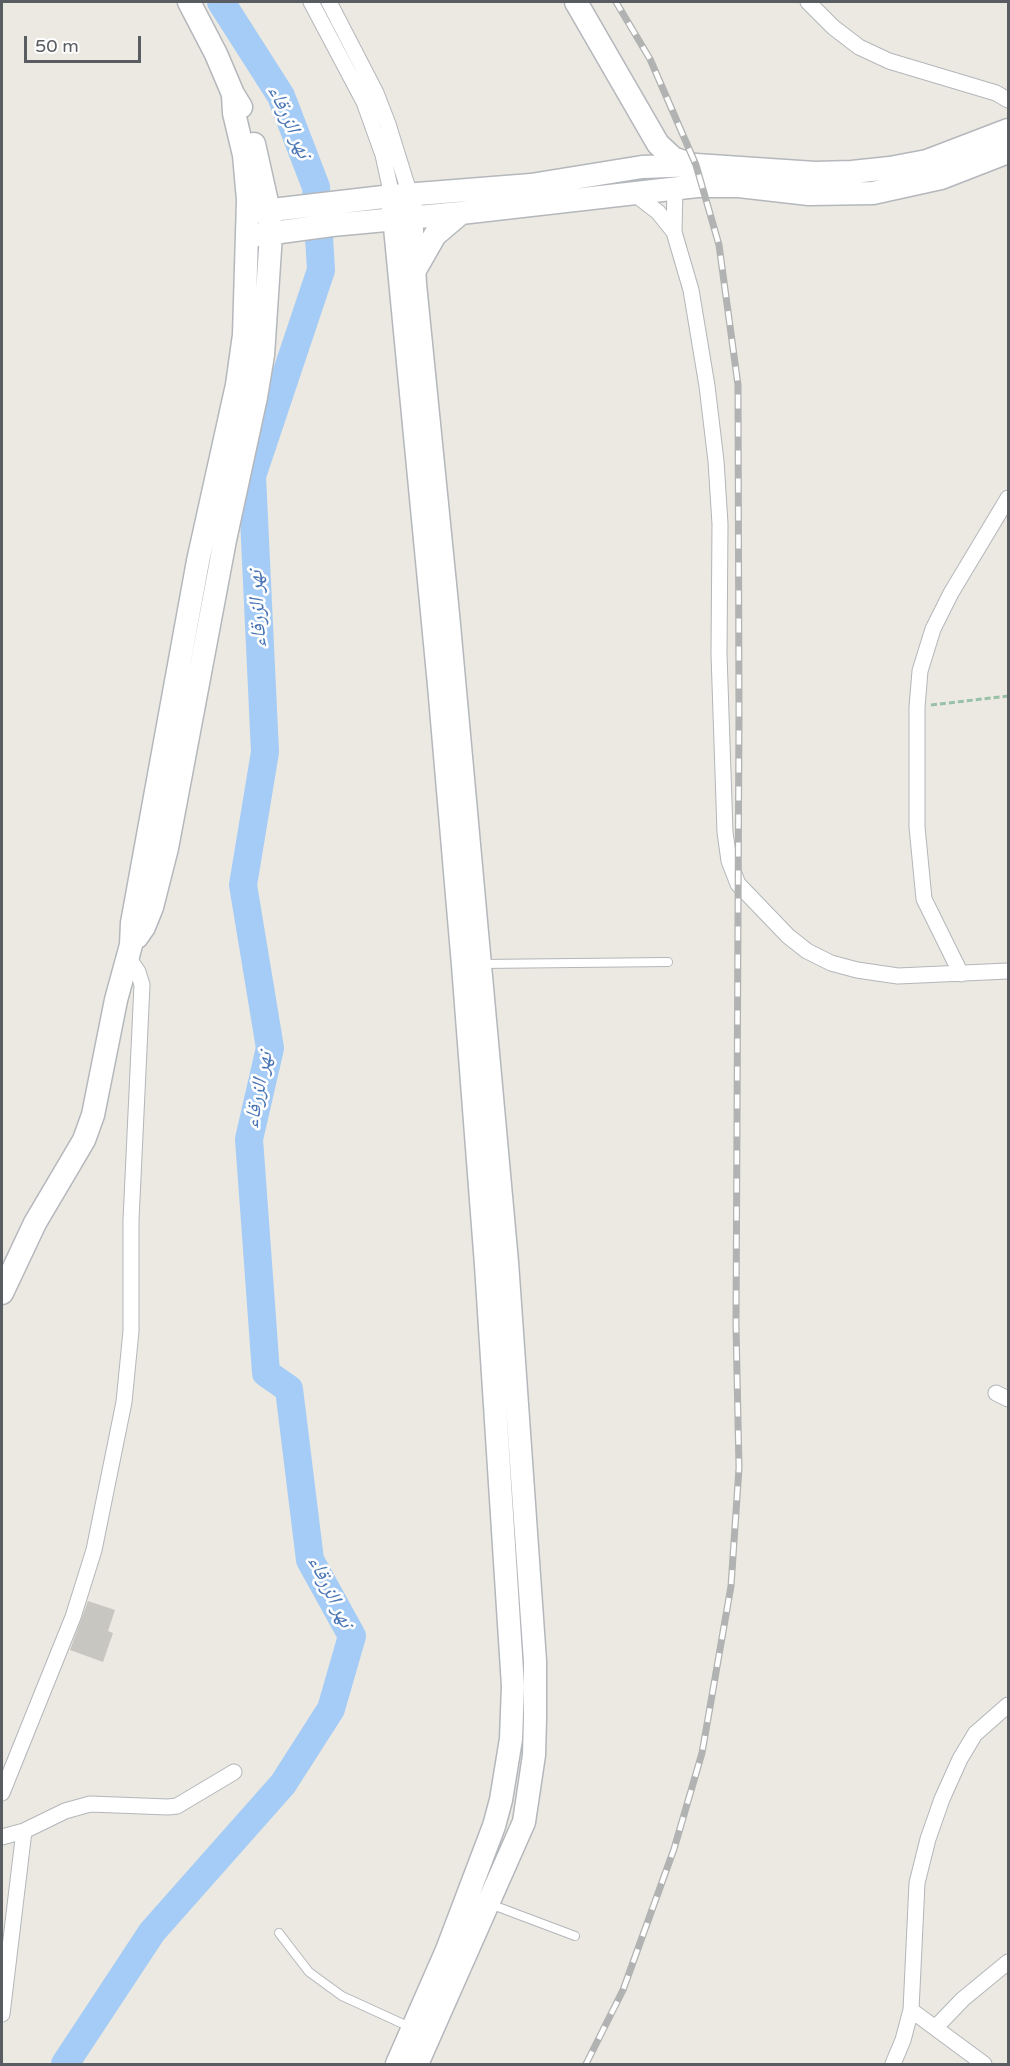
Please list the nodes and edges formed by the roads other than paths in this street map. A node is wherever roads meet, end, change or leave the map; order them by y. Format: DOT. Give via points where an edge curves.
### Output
graph roads {
  1 [pos="189,2"];
  2 [pos="312,2"];
  3 [pos="329,2"];
  4 [pos="576,2"];
  5 [pos="808,2"];
  6 [pos="1008,100"];
  7 [pos="1008,130"];
  8 [pos="653,136"];
  9 [pos="1008,152"];
  10 [pos="642,167"];
  11 [pos="688,179"];
  12 [pos="632,192"];
  13 [pos="401,196"];
  14 [pos="259,212"];
  15 [pos="461,213"];
  16 [pos="361,215"];
  17 [pos="404,219"];
  18 [pos="674,232"];
  19 [pos="271,234"];
  20 [pos="248,237"];
  21 [pos="406,269"];
  22 [pos="1008,498"];
  23 [pos="129,951"];
  24 [pos="668,963"];
  25 [pos="471,965"];
  26 [pos="1008,971"];
  27 [pos="961,974"];
  28 [pos="2,1293"];
  29 [pos="1008,1705"];
  30 [pos="234,1772"];
  31 [pos="2,1792"];
  32 [pos="24,1832"];
  33 [pos="2,1837"];
  34 [pos="478,1900"];
  35 [pos="279,1933"];
  36 [pos="575,1936"];
  37 [pos="1008,1962"];
  38 [pos="911,2010"];
  39 [pos="2,2014"];
  40 [pos="936,2027"];
  41 [pos="421,2033"];
  42 [pos="397,2064"];
  43 [pos="417,2064"];
  44 [pos="892,2064"];
  45 [pos="984,2064"];
  1 -- 14 [label="street" via="233,94 234,113"];
  2 -- 13 [label="street" via="364,102"];
  3 -- 13 [label="street" via="388,124"];
  4 -- 8 [label="street"];
  5 -- 6 [label="street" via="859,47 889,61"];
  7 -- 11 [label="street" via="927,161 880,169"];
  8 -- 10 [label="street" via="652,149"];
  8 -- 11 [label="street"];
  9 -- 11 [label="street" via="941,178 873,193 818,194"];
  10 -- 11 [label="street"];
  10 -- 13 [label="street" via="531,185"];
  11 -- 12 [label="street"];
  11 -- 18 [label="street"];
  12 -- 15 [label="street"];
  12 -- 18 [label="street" via="658,212"];
  13 -- 16 [label="street"];
  13 -- 17 [label="street"];
  14 -- 16 [label="street" via="300,207"];
  14 -- 19 [label="street"];
  14 -- 20 [label="street"];
  15 -- 17 [label="street"];
  15 -- 21 [label="street"];
  16 -- 17 [label="street"];
  16 -- 19 [label="street"];
  16 -- 21 [label="street"];
  17 -- 21 [label="street"];
  18 -- 27 [label="street" via="691,290 716,461 720,524 719,654 729,861 738,884 788,936 831,963 898,976"];
  19 -- 20 [label="street"];
  19 -- 23 [label="street" via="264,345 256,397 164,859 152,907"];
  20 -- 23 [label="street" via="244,335 237,385 198,561"];
  21 -- 25 [label="street" via="439,685"];
  22 -- 27 [label="street" via="951,593 933,629 920,671 917,827 924,899"];
  23 -- 28 [label="street" via="84,1140 35,1223"];
  23 -- 31 [label="street" via="142,985 131,1220 131,1331 124,1402 94,1550 76,1606"];
  24 -- 25 [label="lane"];
  25 -- 34 [label="street" via="497,1263 513,1686 511,1739"];
  26 -- 27 [label="street"];
  29 -- 38 [label="street" via="975,1734 960,1759 928,1839 917,1883"];
  30 -- 32 [label="street" via="177,1806 90,1804 65,1811"];
  32 -- 33 [label="street"];
  32 -- 39 [label="street"];
  34 -- 36 [label="lane"];
  34 -- 41 [label="street"];
  35 -- 41 [label="lane" via="309,1972 342,1996"];
  37 -- 40 [label="street"];
  38 -- 40 [label="street"];
  38 -- 44 [label="street"];
  40 -- 45 [label="street"];
  41 -- 42 [label="street"];
  41 -- 43 [label="street"];
}
